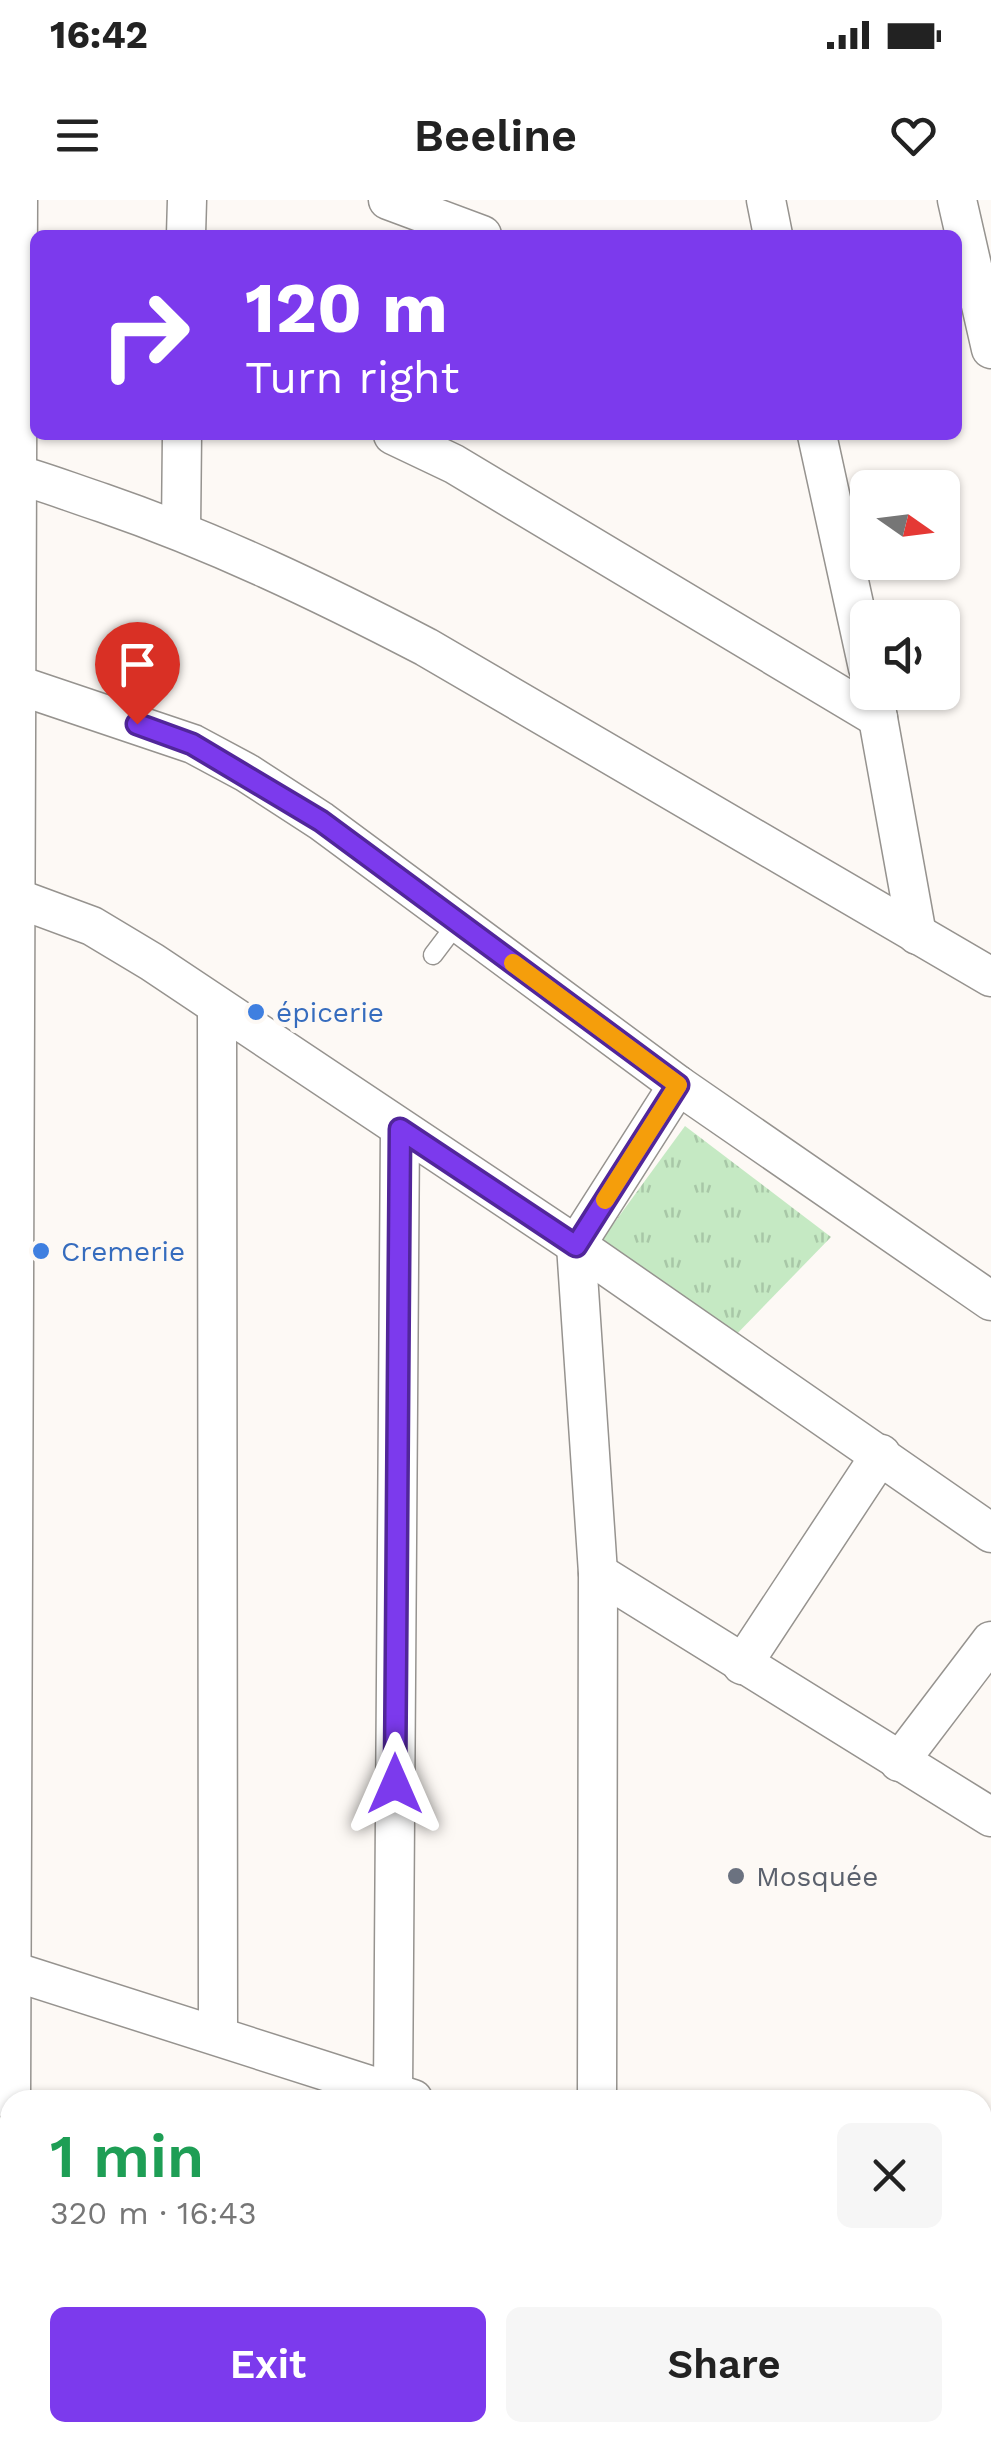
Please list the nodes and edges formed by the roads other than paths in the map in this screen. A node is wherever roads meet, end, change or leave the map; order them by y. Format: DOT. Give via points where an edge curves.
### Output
graph roads {
  1 [pos="18,200"];
  2 [pos="187,200"];
  3 [pos="388,200"];
  4 [pos="766,200"];
  5 [pos="956,200"];
  6 [pos="186,230"];
  7 [pos="469,230"];
  8 [pos="772,230"];
  9 [pos="991,350"];
  10 [pos="182,440"];
  11 [pos="416,440"];
  12 [pos="818,440"];
  13 [pos="460,449"];
  14 [pos="8,472"];
  15 [pos="181,530"];
  16 [pos="853,600"];
  17 [pos="8,682"];
  18 [pos="850,689"];
  19 [pos="877,710"];
  20 [pos="7,894"];
  21 [pos="458,922"];
  22 [pos="916,935"];
  23 [pos="433,955"];
  24 [pos="991,976"];
  25 [pos="217,1006"];
  26 [pos="678,1085"];
  27 [pos="400,1129"];
  28 [pos="576,1246"];
  29 [pos="991,1301"];
  30 [pos="881,1454"];
  31 [pos="991,1533"];
  32 [pos="598,1573"];
  33 [pos="991,1641"];
  34 [pos="742,1666"];
  35 [pos="899,1762"];
  36 [pos="991,1818"];
  37 [pos="6,1969"];
  38 [pos="218,2034"];
  39 [pos="11,2090"];
  40 [pos="386,2090"];
  41 [pos="404,2090"];
  42 [pos="598,2090"];
  1 -- 14 [label="street"];
  2 -- 6 [label="street"];
  3 -- 7 [label="street"];
  4 -- 8 [label="street"];
  5 -- 9 [label="street"];
  10 -- 15 [label="street"];
  11 -- 13 [label="street"];
  12 -- 16 [label="street"];
  13 -- 18 [label="street"];
  14 -- 15 [label="street"];
  14 -- 17 [label="street"];
  15 -- 22 [label="street" via="426,647"];
  17 -- 20 [label="street"];
  17 -- 21 [label="street" via="192,744 321,821"];
  19 -- 22 [label="street"];
  20 -- 25 [label="street" via="92,926"];
  20 -- 37 [label="street"];
  21 -- 23 [label="lane"];
  21 -- 26 [label="street"];
  22 -- 24 [label="street"];
  25 -- 27 [label="street"];
  25 -- 38 [label="street"];
  26 -- 28 [label="street"];
  26 -- 29 [label="street"];
  27 -- 28 [label="street"];
  27 -- 41 [label="street"];
  28 -- 30 [label="street"];
  28 -- 32 [label="street"];
  30 -- 31 [label="street"];
  30 -- 34 [label="street"];
  32 -- 34 [label="street"];
  32 -- 42 [label="street"];
  33 -- 35 [label="street"];
  34 -- 35 [label="street"];
  35 -- 36 [label="street"];
  37 -- 38 [label="street"];
  37 -- 39 [label="street"];
  38 -- 40 [label="street"];
}
